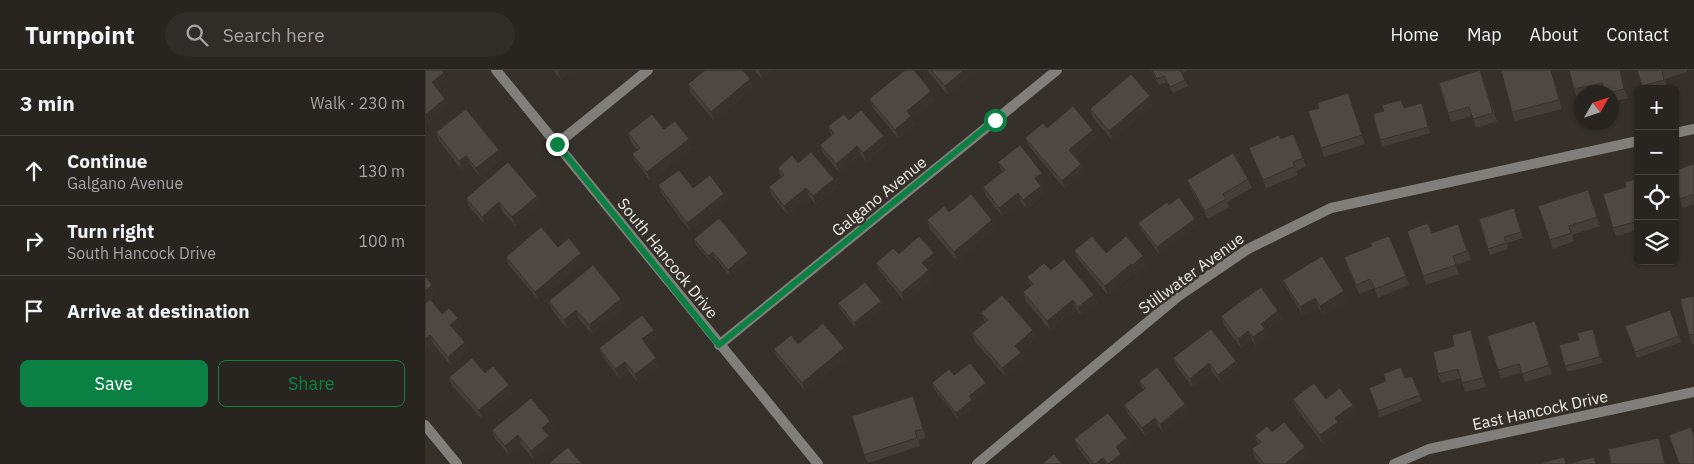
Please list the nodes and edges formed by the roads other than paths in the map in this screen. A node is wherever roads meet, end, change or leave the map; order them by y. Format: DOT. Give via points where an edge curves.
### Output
graph roads {
  1 [pos="496,70"];
  2 [pos="648,70"];
  3 [pos="1057,70"];
  4 [pos="1694,129"];
  5 [pos="1679,132"];
  6 [pos="1634,142"];
  7 [pos="557,144"];
  8 [pos="719,345"];
  9 [pos="1694,392"];
  10 [pos="425,425"];
  11 [pos="457,464"];
  12 [pos="818,464"];
  13 [pos="977,464"];
  14 [pos="1394,464"];
  1 -- 7 [label="street, South Hancock Drive"];
  2 -- 7 [label="street"];
  3 -- 8 [label="street, Galgano Avenue"];
  4 -- 5 [label="street"];
  6 -- 13 [label="street, Stillwater Avenue" via="1331,208 1264,240 1180,295"];
  7 -- 8 [label="street, South Hancock Drive"];
  8 -- 12 [label="street, South Hancock Drive"];
  9 -- 14 [label="street, East Hancock Drive" via="1429,449"];
  10 -- 11 [label="street"];
}
